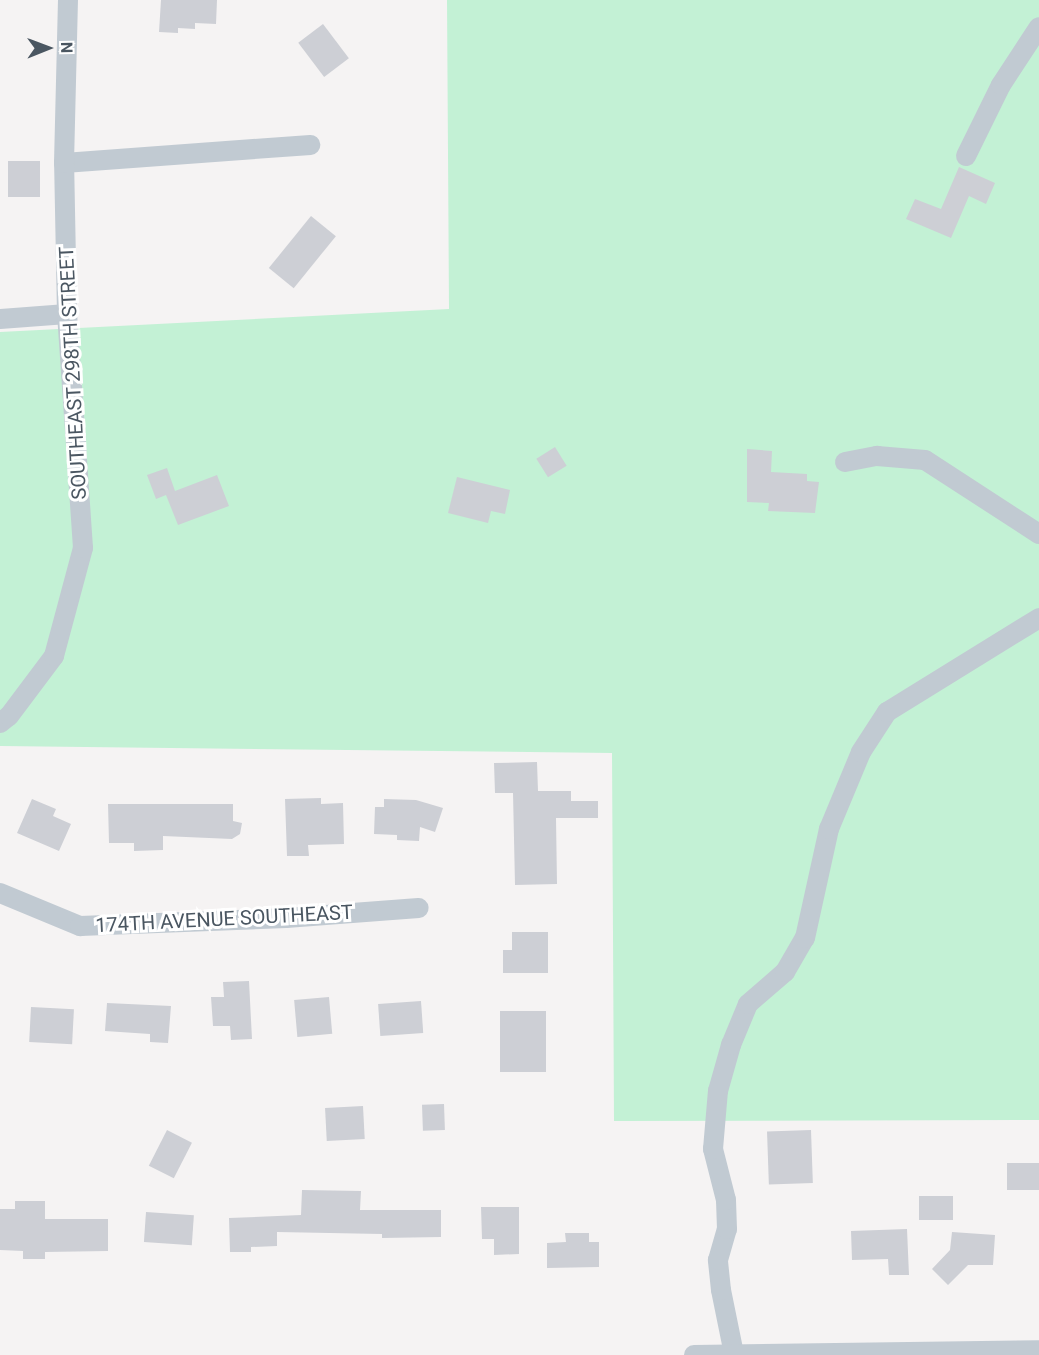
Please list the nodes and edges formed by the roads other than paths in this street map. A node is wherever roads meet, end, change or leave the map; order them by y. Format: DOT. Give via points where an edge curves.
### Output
graph roads {
  1 [pos="68,0"];
  2 [pos="1039,27"];
  3 [pos="310,146"];
  4 [pos="966,156"];
  5 [pos="64,163"];
  6 [pos="67,314"];
  7 [pos="0,319"];
  8 [pos="845,462"];
  9 [pos="1039,534"];
  10 [pos="1039,618"];
  11 [pos="0,723"];
  12 [pos="0,892"];
  13 [pos="419,908"];
  14 [pos="1039,1350"];
  15 [pos="947,1353"];
  16 [pos="734,1354"];
  17 [pos="694,1355"];
  1 -- 5 [label="street, SOUTHEAST 298TH STREET"];
  2 -- 4 [label="street" via="1001,85"];
  3 -- 5 [label="street"];
  5 -- 6 [label="street, SOUTHEAST 298TH STREET"];
  6 -- 7 [label="street"];
  6 -- 11 [label="street, SOUTHEAST 298TH STREET" via="83,548 54,656"];
  8 -- 9 [label="street" via="877,456 926,460"];
  10 -- 16 [label="street" via="886,712 861,752 830,829 805,938 785,972 748,1004 743,1014 718,1091 713,1149 726,1200 727,1229 718,1260"];
  12 -- 13 [label="street, 174TH AVENUE SOUTHEAST" via="80,926"];
  14 -- 15 [label="street"];
  15 -- 16 [label="street"];
  16 -- 17 [label="street"];
}
